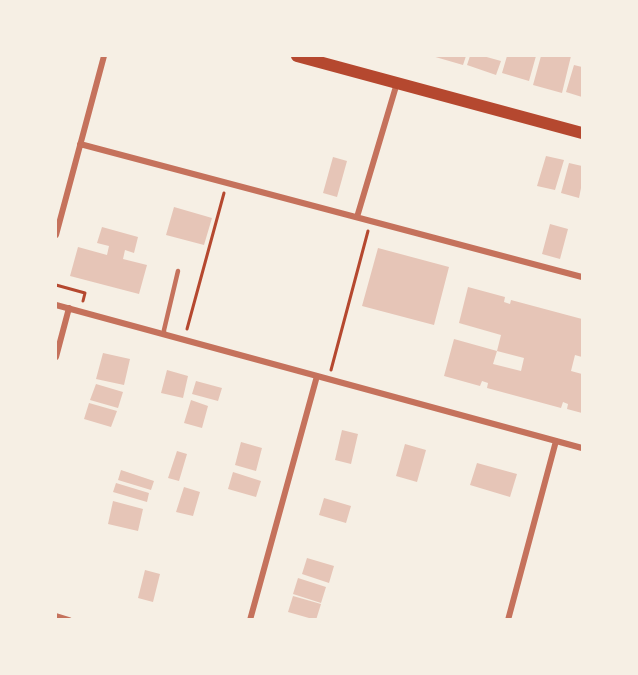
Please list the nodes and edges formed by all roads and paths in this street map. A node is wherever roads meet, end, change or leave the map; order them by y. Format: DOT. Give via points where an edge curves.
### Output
graph roads {
  1 [pos="104,56"];
  2 [pos="297,56"];
  3 [pos="397,83"];
  4 [pos="582,133"];
  5 [pos="80,144"];
  6 [pos="227,183"];
  7 [pos="357,217"];
  8 [pos="371,221"];
  9 [pos="56,235"];
  10 [pos="178,271"];
  11 [pos="582,277"];
  12 [pos="56,285"];
  13 [pos="56,305"];
  14 [pos="69,308"];
  15 [pos="80,311"];
  16 [pos="165,334"];
  17 [pos="184,340"];
  18 [pos="56,357"];
  19 [pos="317,376"];
  20 [pos="328,379"];
  21 [pos="556,441"];
  22 [pos="582,448"];
  23 [pos="56,616"];
  24 [pos="69,620"];
  25 [pos="250,620"];
  26 [pos="508,620"];
  1 -- 5 [label="street"];
  2 -- 3 [label="main road"];
  3 -- 4 [label="main road"];
  3 -- 7 [label="street"];
  5 -- 6 [label="street"];
  5 -- 9 [label="street"];
  6 -- 7 [label="street"];
  6 -- 17 [label="path"];
  7 -- 8 [label="street"];
  8 -- 11 [label="street"];
  8 -- 20 [label="path"];
  10 -- 16 [label="lane"];
  12 -- 15 [label="path" via="85,293"];
  13 -- 14 [label="street"];
  14 -- 15 [label="street"];
  14 -- 18 [label="street"];
  15 -- 16 [label="street"];
  16 -- 17 [label="street"];
  17 -- 19 [label="street"];
  19 -- 20 [label="street"];
  19 -- 25 [label="street"];
  20 -- 21 [label="street"];
  21 -- 22 [label="street"];
  21 -- 26 [label="street"];
  23 -- 24 [label="street"];
}
